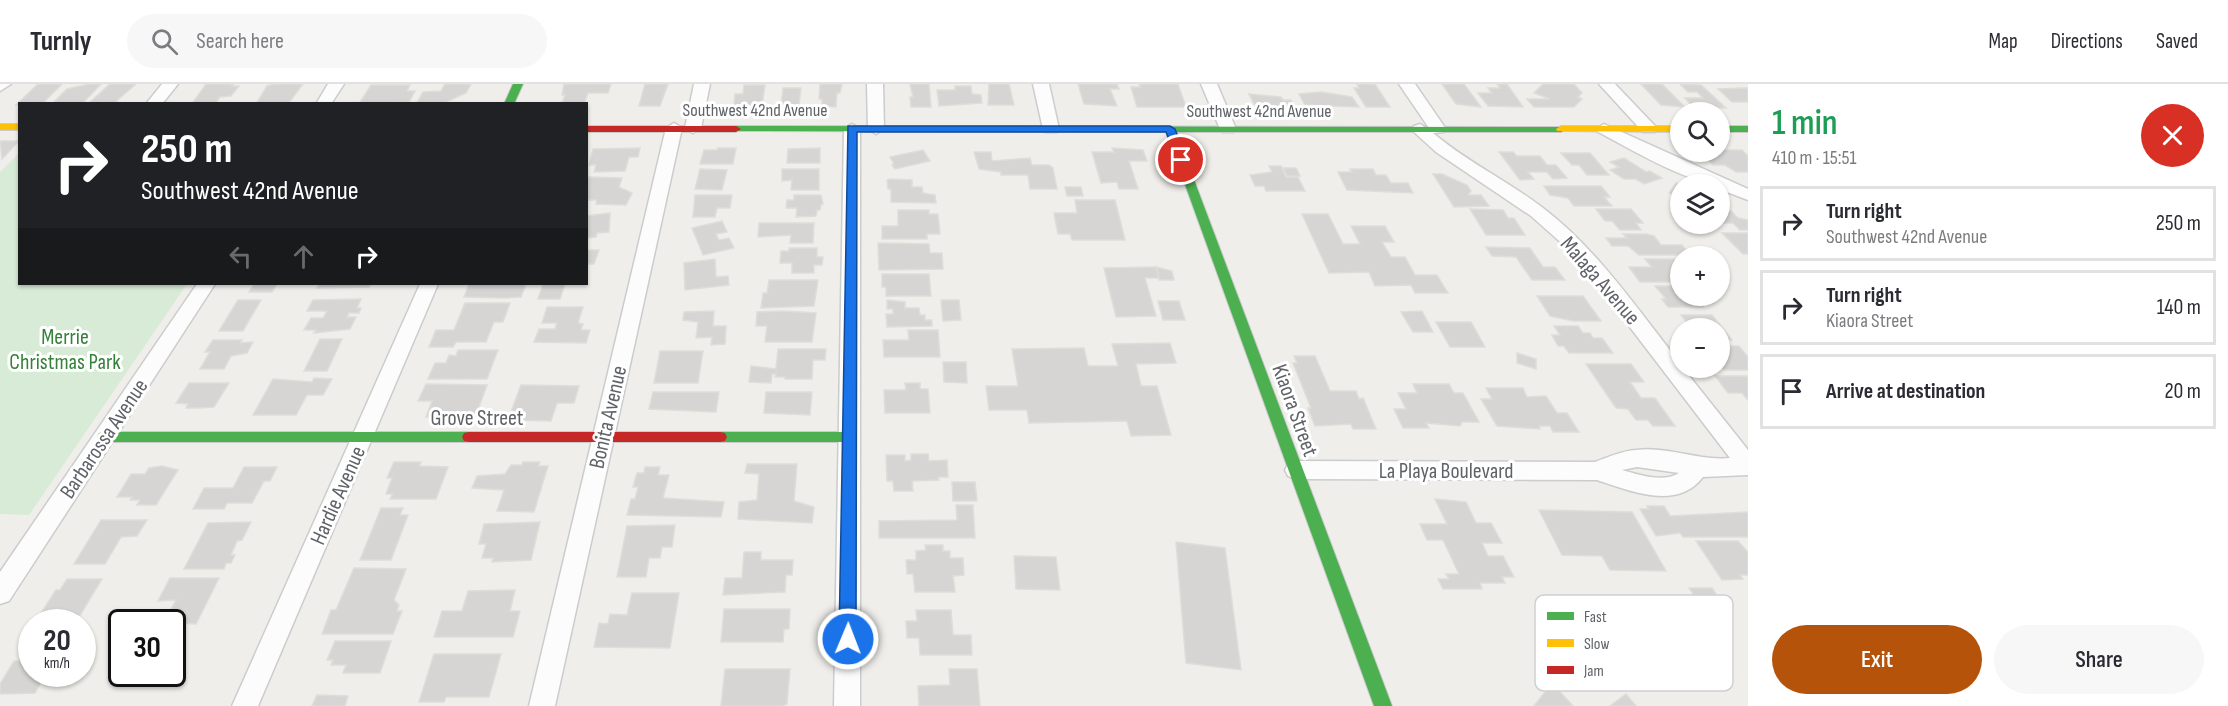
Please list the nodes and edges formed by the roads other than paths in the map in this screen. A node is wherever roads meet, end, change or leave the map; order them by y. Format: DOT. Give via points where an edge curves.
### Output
graph roads {
  1 [pos="170,84"];
  2 [pos="336,84"];
  3 [pos="518,84"];
  4 [pos="702,84"];
  5 [pos="875,84"];
  6 [pos="1041,84"];
  7 [pos="1209,84"];
  8 [pos="1407,84"];
  9 [pos="1607,84"];
  10 [pos="155,102"];
  11 [pos="324,102"];
  12 [pos="510,102"];
  13 [pos="0,127"];
  14 [pos="18,127"];
  15 [pos="683,128"];
  16 [pos="588,129"];
  17 [pos="852,129"];
  18 [pos="876,129"];
  19 [pos="1051,129"];
  20 [pos="1170,129"];
  21 [pos="1228,129"];
  22 [pos="1429,129"];
  23 [pos="1604,129"];
  24 [pos="1648,129"];
  25 [pos="1670,129"];
  26 [pos="1730,129"];
  27 [pos="1748,129"];
  28 [pos="1748,195"];
  29 [pos="206,285"];
  30 [pos="429,285"];
  31 [pos="104,437"];
  32 [pos="850,437"];
  33 [pos="362,438"];
  34 [pos="602,438"];
  35 [pos="1748,466"];
  36 [pos="1296,470"];
  37 [pos="0,593"];
  38 [pos="245,706"];
  39 [pos="542,706"];
  40 [pos="847,706"];
  41 [pos="1383,706"];
  1 -- 10 [label="street"];
  2 -- 11 [label="street"];
  3 -- 12 [label="street"];
  4 -- 15 [label="street, Bonita Avenue"];
  5 -- 18 [label="street"];
  6 -- 19 [label="street"];
  7 -- 21 [label="street"];
  8 -- 22 [label="street, Malaga Avenue"];
  9 -- 24 [label="street"];
  13 -- 14 [label="street"];
  15 -- 16 [label="street, Southwest 42nd Avenue"];
  15 -- 17 [label="street, Southwest 42nd Avenue"];
  15 -- 34 [label="street, Bonita Avenue"];
  17 -- 18 [label="street, Southwest 42nd Avenue"];
  17 -- 32 [label="street"];
  18 -- 19 [label="street, Southwest 42nd Avenue"];
  19 -- 20 [label="street, Southwest 42nd Avenue"];
  20 -- 21 [label="street, Southwest 42nd Avenue"];
  20 -- 36 [label="street, Kiaora Street"];
  21 -- 22 [label="street, Southwest 42nd Avenue"];
  22 -- 23 [label="street, Southwest 42nd Avenue"];
  22 -- 35 [label="street, Malaga Avenue" via="1442,149 1537,212 1572,243"];
  23 -- 24 [label="street, Southwest 42nd Avenue"];
  23 -- 28 [label="street"];
  24 -- 25 [label="street, Southwest 42nd Avenue"];
  26 -- 27 [label="street"];
  29 -- 31 [label="street, Barbarossa Avenue"];
  30 -- 33 [label="street, Hardie Avenue"];
  31 -- 33 [label="street, Grove Street"];
  31 -- 37 [label="street, Barbarossa Avenue"];
  32 -- 34 [label="street, Grove Street"];
  32 -- 40 [label="street"];
  33 -- 34 [label="street, Grove Street"];
  33 -- 38 [label="street, Hardie Avenue"];
  34 -- 39 [label="street, Bonita Avenue"];
  35 -- 36 [label="street, La Playa Boulevard" via="1698,467 1632,457 1597,471"];
  36 -- 41 [label="street, Kiaora Street"];
}
